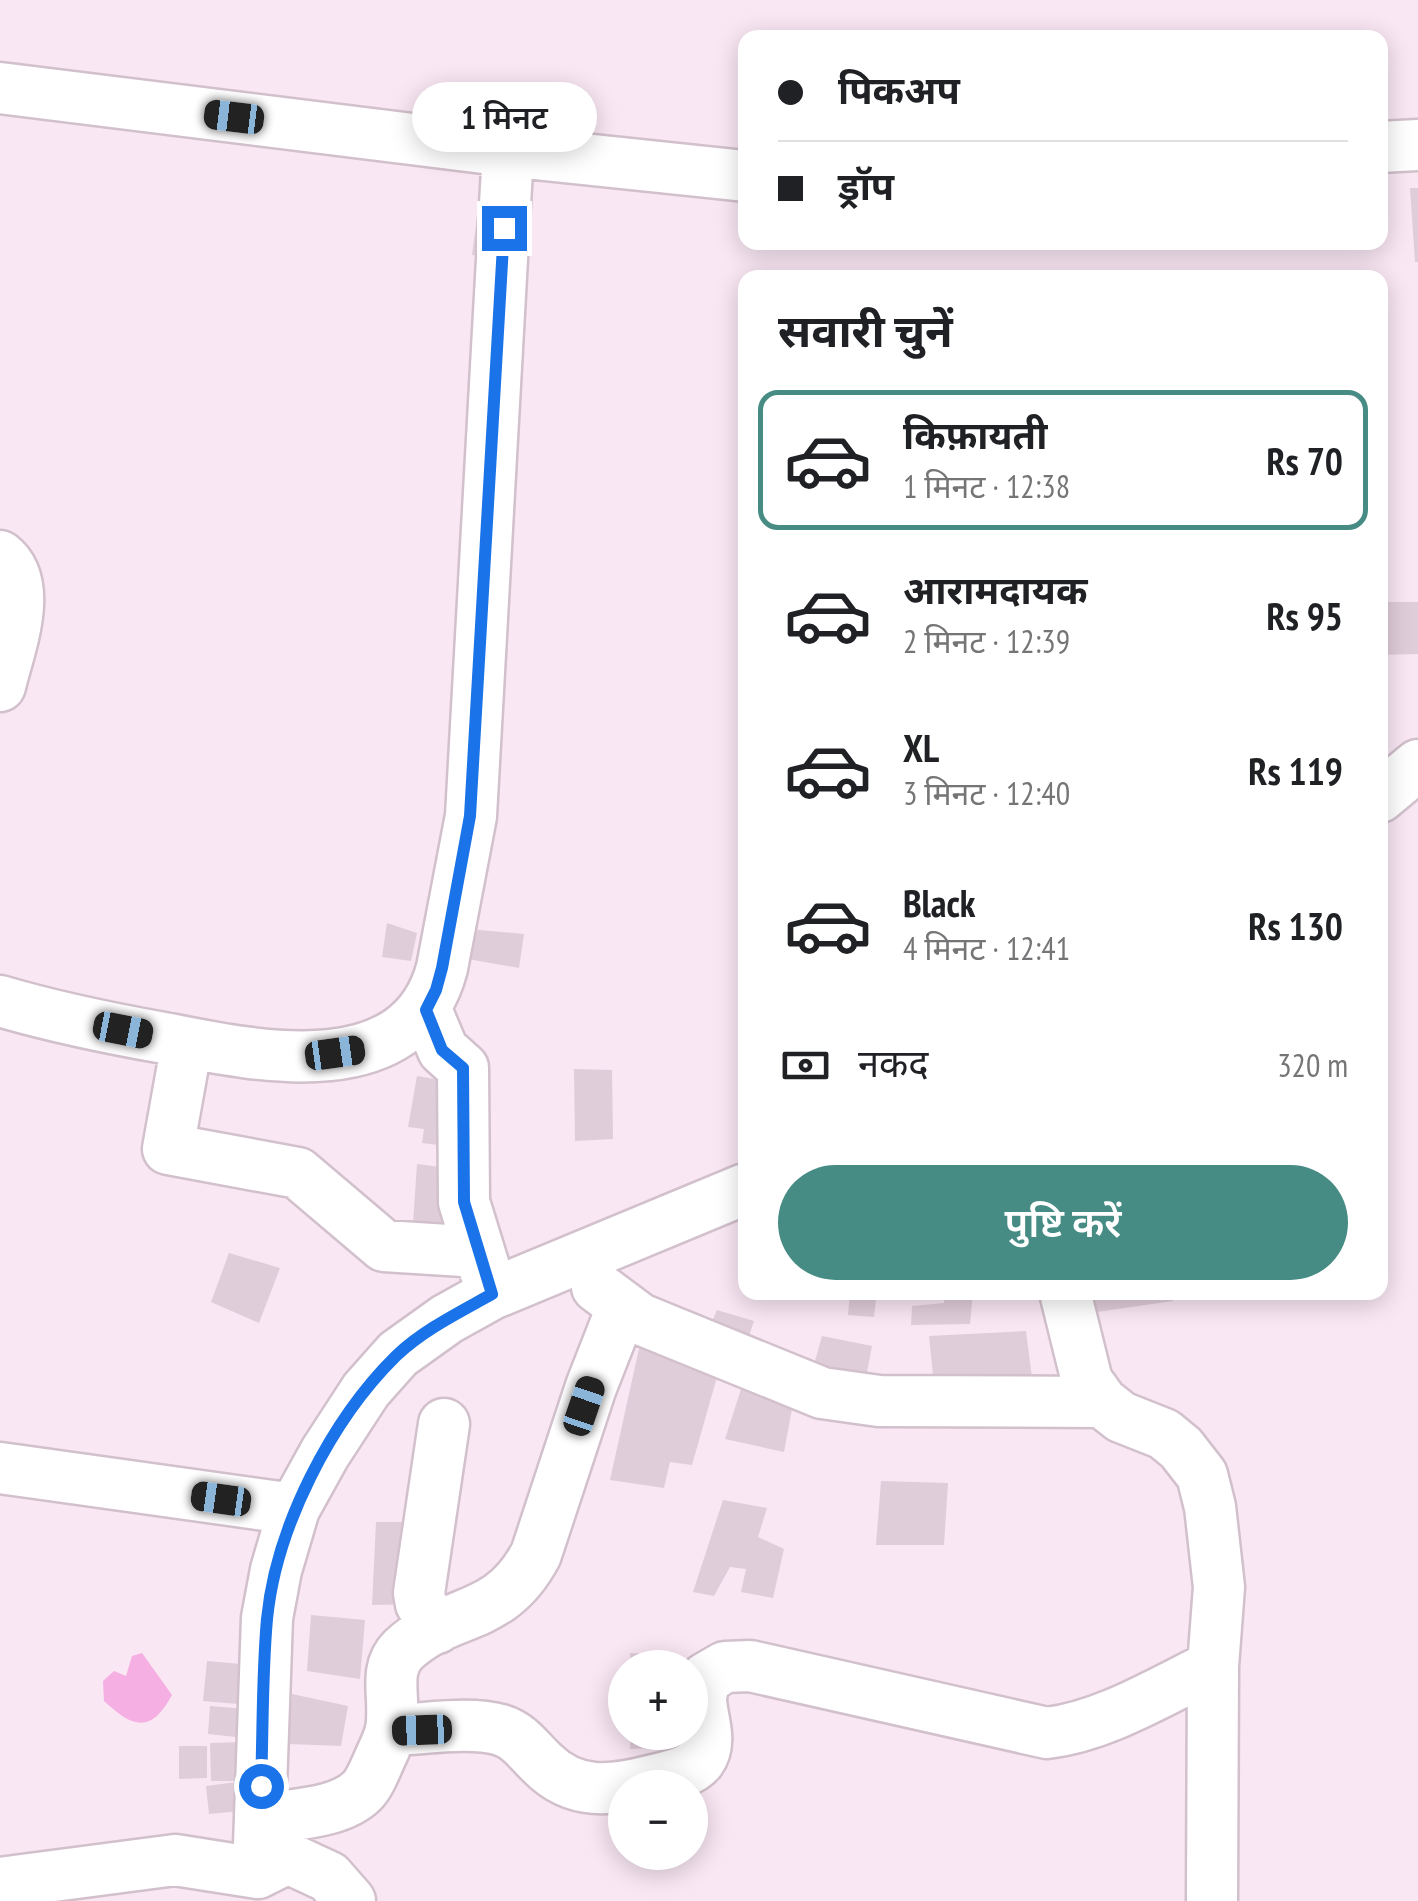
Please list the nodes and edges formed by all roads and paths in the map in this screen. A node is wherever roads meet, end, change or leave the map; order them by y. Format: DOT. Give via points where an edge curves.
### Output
graph roads {
  1 [pos="0,88"];
  2 [pos="1418,145"];
  3 [pos="1388,147"];
  4 [pos="508,151"];
  5 [pos="738,175"];
  6 [pos="0,556"];
  7 [pos="0,686"];
  8 [pos="1418,765"];
  9 [pos="1388,790"];
  10 [pos="0,1001"];
  11 [pos="426,1010"];
  12 [pos="187,1043"];
  13 [pos="738,1192"];
  14 [pos="569,1262"];
  15 [pos="486,1273"];
  16 [pos="1067,1300"];
  17 [pos="622,1308"];
  18 [pos="1102,1402"];
  19 [pos="444,1424"];
  20 [pos="0,1468"];
  21 [pos="294,1509"];
  22 [pos="437,1628"];
  23 [pos="1213,1666"];
  24 [pos="393,1730"];
  25 [pos="260,1820"];
  26 [pos="258,1873"];
  27 [pos="0,1884"];
  28 [pos="350,1901"];
  29 [pos="1212,1901"];
  1 -- 4 [label="street"];
  2 -- 3 [label="street"];
  4 -- 5 [label="street"];
  4 -- 11 [label="street" via="470,816 442,968"];
  6 -- 7 [label="street" via="10,564 19,597"];
  8 -- 9 [label="street"];
  10 -- 12 [label="street"];
  11 -- 12 [label="street" via="392,1038 362,1050 259,1056"];
  11 -- 15 [label="street" via="442,1050 463,1068 464,1202"];
  12 -- 15 [label="street" via="168,1149 298,1173 384,1246"];
  13 -- 14 [label="street"];
  14 -- 15 [label="street"];
  14 -- 17 [label="street"];
  15 -- 21 [label="street" via="448,1320 398,1354 366,1390"];
  16 -- 18 [label="street" via="1087,1381"];
  17 -- 18 [label="street" via="845,1398"];
  17 -- 22 [label="street" via="524,1576 484,1609"];
  18 -- 23 [label="street" via="1164,1434 1202,1475 1219,1587"];
  19 -- 22 [label="street" via="419,1593"];
  20 -- 21 [label="street"];
  21 -- 25 [label="street" via="267,1618"];
  22 -- 24 [label="street" via="399,1654 391,1672"];
  23 -- 24 [label="street" via="1084,1726 1048,1733 750,1666 725,1667 706,1678 700,1696 707,1745 698,1762 618,1789 567,1782 501,1730"];
  23 -- 29 [label="street"];
  24 -- 25 [label="street" via="372,1776 346,1803"];
  25 -- 26 [label="street"];
  26 -- 27 [label="street" via="175,1860"];
  26 -- 28 [label="street" via="288,1858 329,1877"];
}
